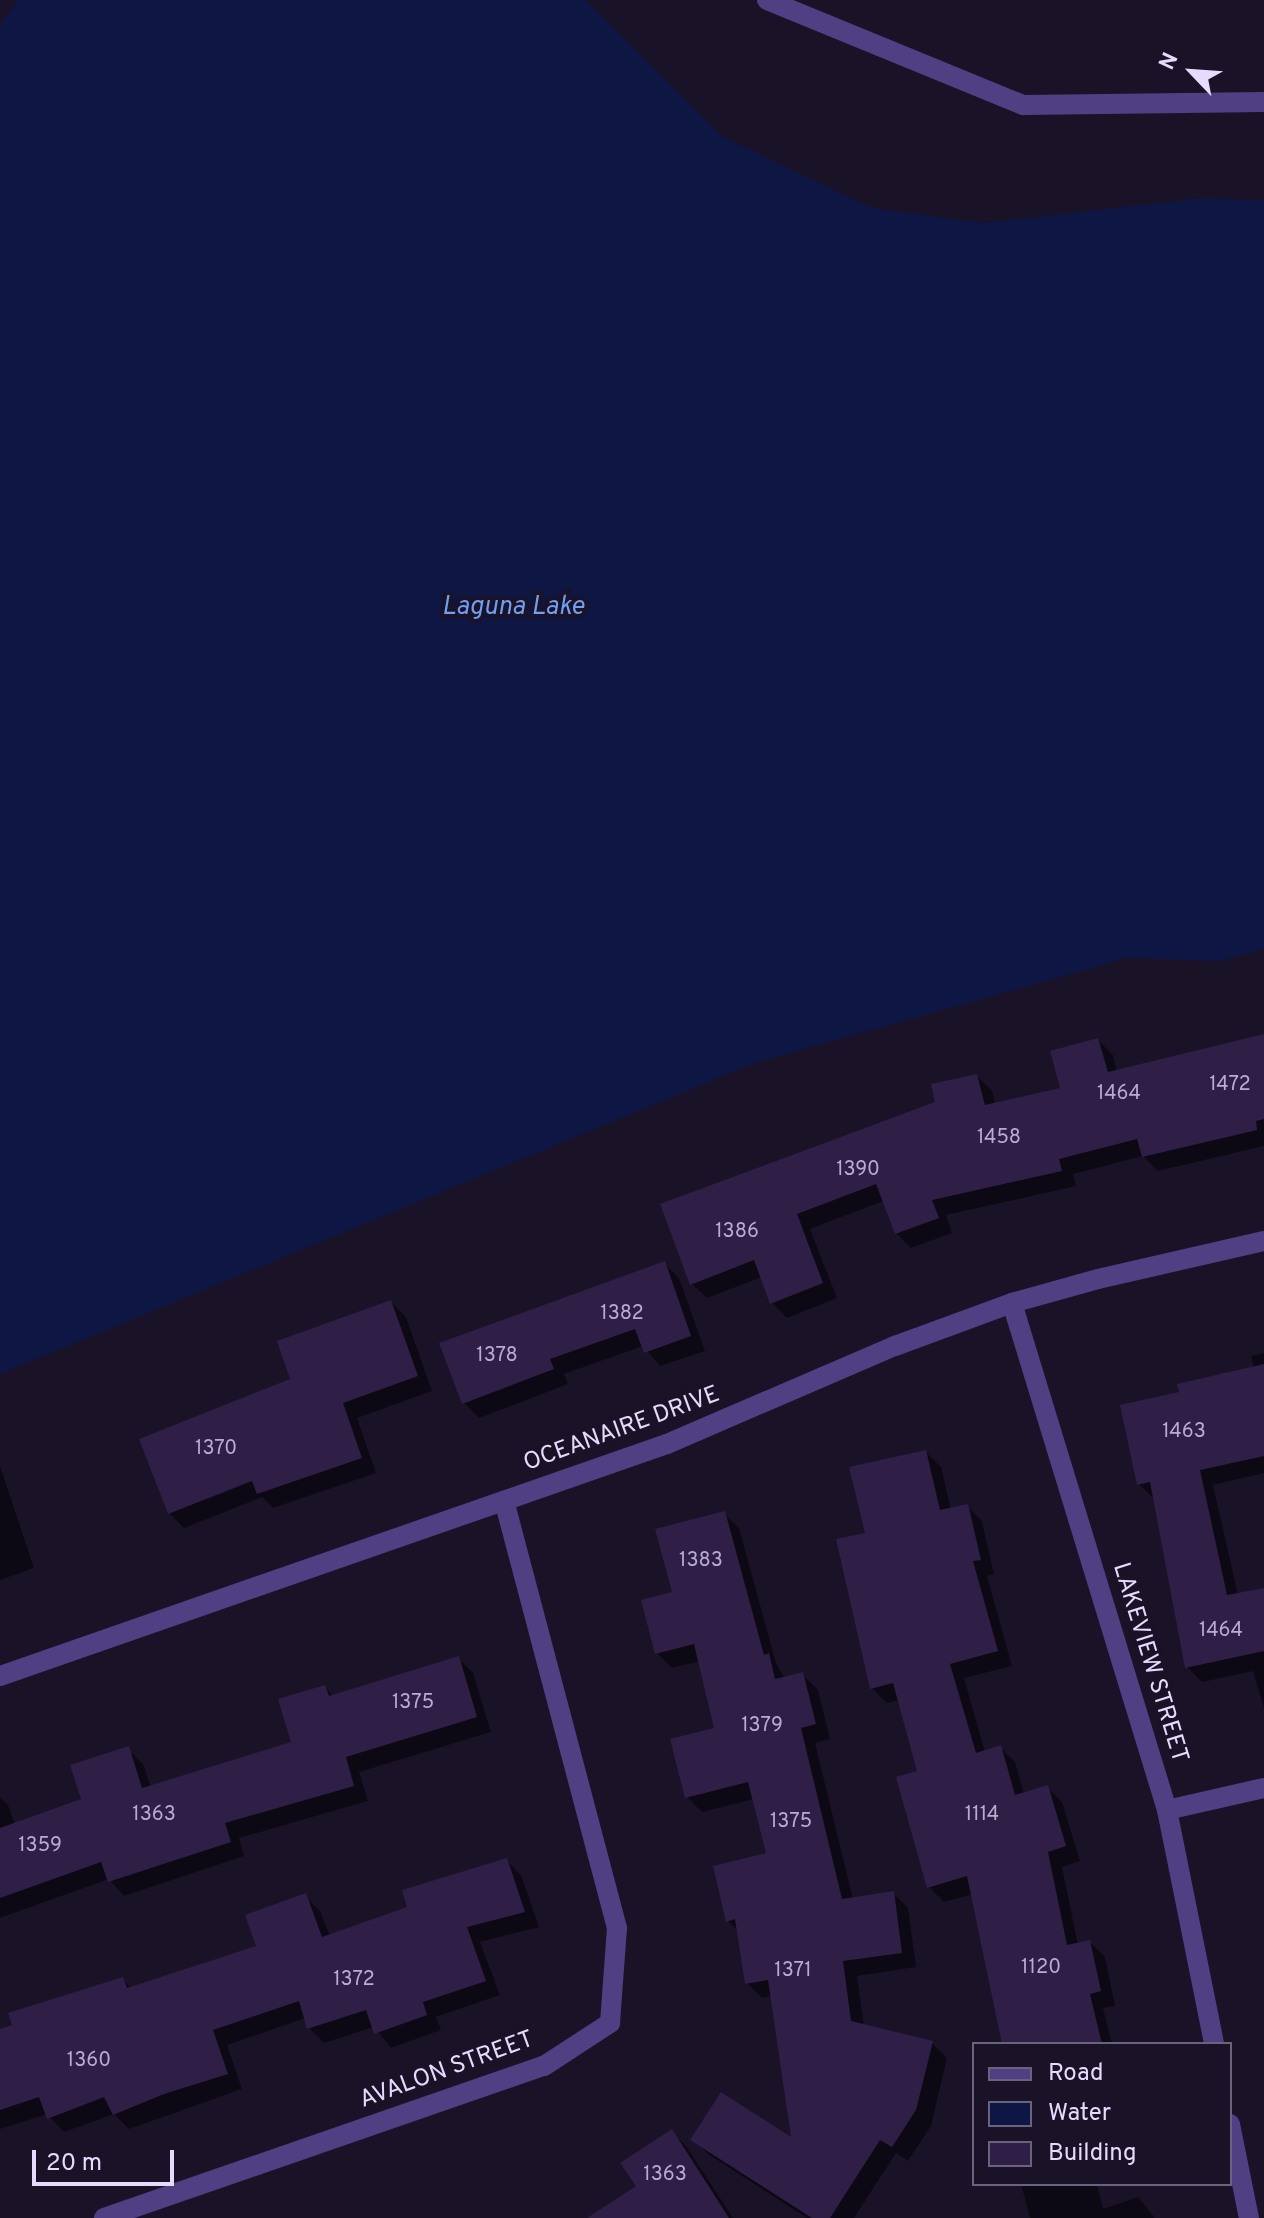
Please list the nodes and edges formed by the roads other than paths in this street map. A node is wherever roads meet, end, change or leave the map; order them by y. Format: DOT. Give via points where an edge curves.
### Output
graph roads {
  1 [pos="767,0"];
  2 [pos="1264,102"];
  3 [pos="1264,1241"];
  4 [pos="1012,1303"];
  5 [pos="504,1501"];
  6 [pos="0,1676"];
  7 [pos="1264,1788"];
  8 [pos="1167,1810"];
  9 [pos="1214,2042"];
  10 [pos="1232,2134"];
  11 [pos="104,2218"];
  12 [pos="1249,2218"];
  1 -- 2 [label="street" via="1023,105"];
  3 -- 4 [label="street, OCEANAIRE DRIVE"];
  4 -- 5 [label="street, OCEANAIRE DRIVE" via="895,1346 667,1444"];
  4 -- 8 [label="street, LAKEVIEW STREET"];
  5 -- 6 [label="street, OCEANAIRE DRIVE"];
  5 -- 11 [label="street, AVALON STREET" via="617,1928 610,2023 544,2066"];
  7 -- 8 [label="street"];
  8 -- 9 [label="street, LAKEVIEW STREET"];
  10 -- 12 [label="street"];
}
